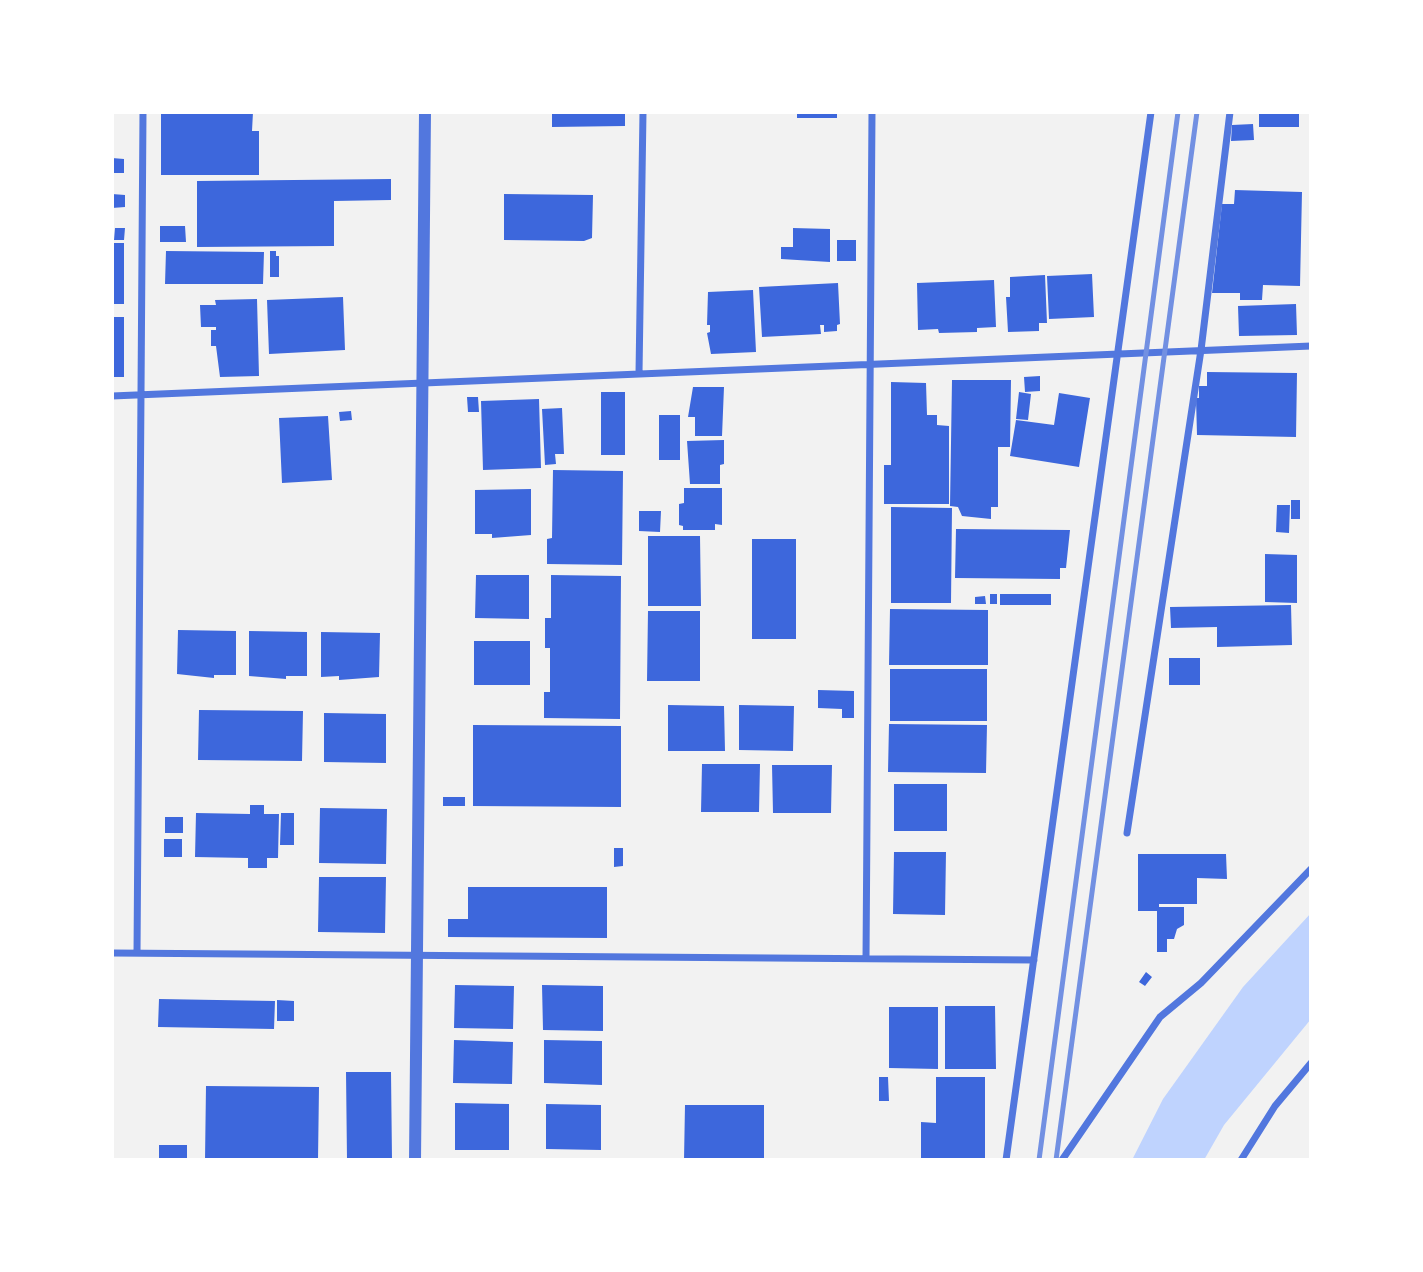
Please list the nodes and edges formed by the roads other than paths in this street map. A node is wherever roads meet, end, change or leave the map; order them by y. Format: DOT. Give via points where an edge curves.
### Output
graph roads {
  1 [pos="143,112"];
  2 [pos="425,112"];
  3 [pos="643,112"];
  4 [pos="872,112"];
  5 [pos="1152,112"];
  6 [pos="1230,112"];
  7 [pos="1311,346"];
  8 [pos="1201,349"];
  9 [pos="1120,352"];
  10 [pos="872,366"];
  11 [pos="639,373"];
  12 [pos="421,384"];
  13 [pos="141,395"];
  14 [pos="112,396"];
  15 [pos="1127,833"];
  16 [pos="1311,869"];
  17 [pos="112,953"];
  18 [pos="136,953"];
  19 [pos="417,954"];
  20 [pos="866,958"];
  21 [pos="1034,960"];
  22 [pos="1311,1063"];
  23 [pos="415,1160"];
  24 [pos="1006,1160"];
  25 [pos="1062,1160"];
  26 [pos="1241,1160"];
  1 -- 13 [label="street"];
  2 -- 12 [label="street"];
  3 -- 11 [label="street"];
  4 -- 10 [label="street"];
  5 -- 9 [label="street"];
  6 -- 8 [label="street"];
  7 -- 8 [label="street"];
  8 -- 9 [label="street"];
  8 -- 15 [label="street"];
  9 -- 10 [label="street"];
  9 -- 21 [label="street"];
  10 -- 11 [label="street"];
  10 -- 20 [label="street"];
  11 -- 12 [label="street"];
  12 -- 13 [label="street"];
  12 -- 19 [label="street"];
  13 -- 14 [label="street"];
  13 -- 18 [label="street"];
  16 -- 25 [label="street" via="1201,983 1160,1017"];
  17 -- 18 [label="street"];
  18 -- 19 [label="street"];
  19 -- 20 [label="street"];
  19 -- 23 [label="street"];
  20 -- 21 [label="street"];
  21 -- 24 [label="street"];
  22 -- 26 [label="street" via="1275,1106"];
}
